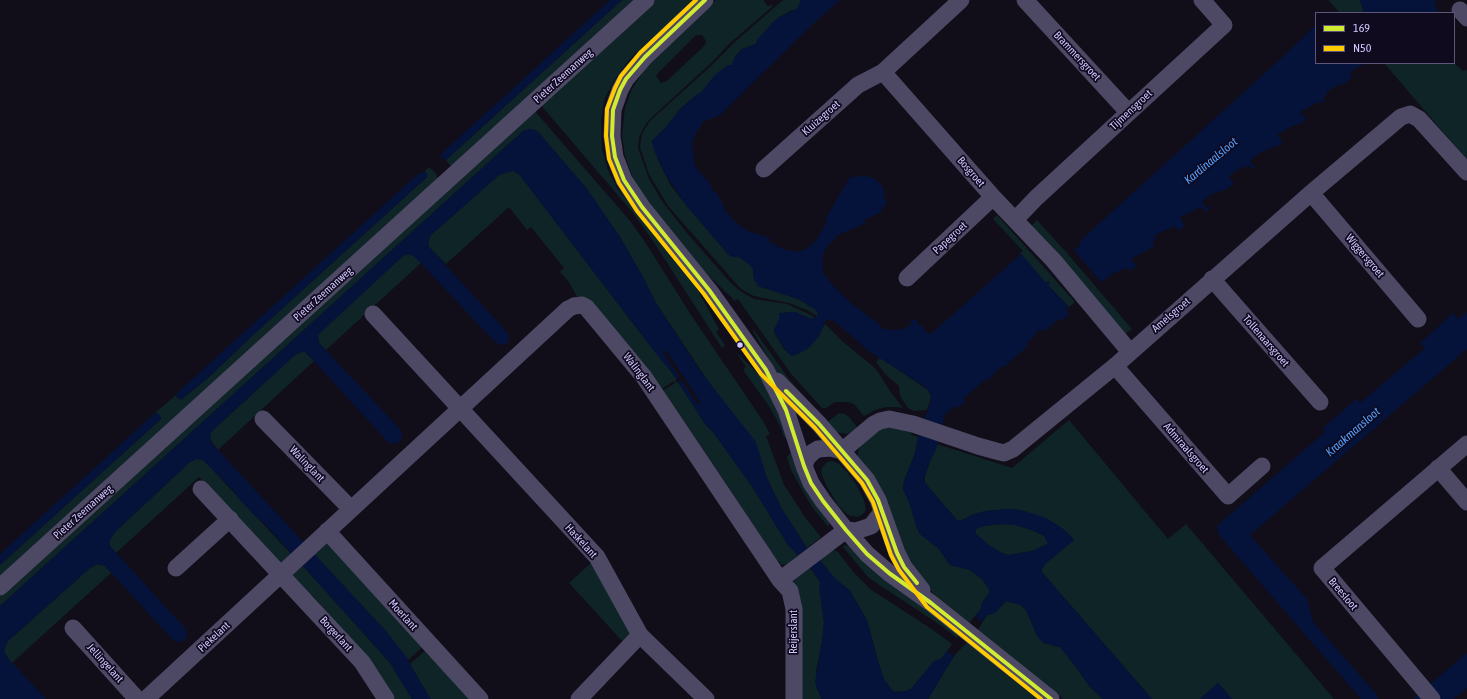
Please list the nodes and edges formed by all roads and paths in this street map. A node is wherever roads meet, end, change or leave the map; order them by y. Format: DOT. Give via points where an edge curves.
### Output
graph roads {
  1 [pos="646,0"];
  2 [pos="706,0"];
  3 [pos="961,0"];
  4 [pos="1025,0"];
  5 [pos="1202,0"];
  6 [pos="883,72"];
  7 [pos="1128,112"];
  8 [pos="764,169"];
  9 [pos="1467,172"];
  10 [pos="1311,193"];
  11 [pos="993,197"];
  12 [pos="1015,220"];
  13 [pos="907,278"];
  14 [pos="1212,279"];
  15 [pos="373,314"];
  16 [pos="1418,319"];
  17 [pos="1130,352"];
  18 [pos="1115,366"];
  19 [pos="766,370"];
  20 [pos="1320,402"];
  21 [pos="460,408"];
  22 [pos="263,419"];
  23 [pos="1467,444"];
  24 [pos="842,451"];
  25 [pos="804,466"];
  26 [pos="1262,466"];
  27 [pos="1438,468"];
  28 [pos="201,489"];
  29 [pos="1467,502"];
  30 [pos="350,509"];
  31 [pos="882,512"];
  32 [pos="230,519"];
  33 [pos="846,530"];
  34 [pos="322,535"];
  35 [pos="176,568"];
  36 [pos="283,571"];
  37 [pos="787,575"];
  38 [pos="0,587"];
  39 [pos="931,603"];
  40 [pos="73,628"];
  41 [pos="640,635"];
  42 [pos="137,699"];
  43 [pos="146,699"];
  44 [pos="386,699"];
  45 [pos="480,699"];
  46 [pos="580,699"];
  47 [pos="706,699"];
  48 [pos="794,699"];
  49 [pos="1051,699"];
  50 [pos="1432,699"];
  1 -- 38 [label="street, Pieter Zeemanweg"];
  2 -- 19 [label="street" via="650,52 626,79 613,110 613,150 624,180 642,207 709,290"];
  3 -- 6 [label="street"];
  4 -- 7 [label="street, Brammersgroet"];
  5 -- 7 [label="street, Tijmensgroet" via="1224,25"];
  6 -- 8 [label="street, Kluizegroet" via="858,85"];
  6 -- 11 [label="street, Bosgroet"];
  7 -- 12 [label="street, Tijmensgroet"];
  9 -- 10 [label="street, Amelsgroet" via="1419,119 1410,114 1401,117"];
  10 -- 14 [label="street, Amelsgroet"];
  10 -- 16 [label="street, Wiggersgroet"];
  11 -- 12 [label="street, Bosgroet"];
  11 -- 13 [label="street, Papegroet"];
  12 -- 17 [label="street, Bosgroet" via="1054,261"];
  14 -- 17 [label="street, Amelsgroet"];
  14 -- 20 [label="street, Tollenaarsgroet"];
  15 -- 21 [label="street"];
  17 -- 18 [label="street, Amelsgroet"];
  18 -- 24 [label="street, Amelsgroet" via="1013,449 1004,452 889,419 880,421 868,429"];
  18 -- 26 [label="street, Admiraalsgroet" via="1228,496"];
  19 -- 24 [label="street"];
  19 -- 25 [label="street" via="786,410"];
  21 -- 30 [label="street, Walinglant"];
  21 -- 37 [label="street, Walinglant" via="568,309 582,305 586,307 644,376"];
  21 -- 41 [label="street, Haskelant" via="597,557"];
  22 -- 30 [label="street, Walinglant"];
  23 -- 27 [label="street, Breesloot"];
  24 -- 25 [label="street" via="831,448 818,449 807,458"];
  24 -- 31 [label="street" via="867,480"];
  25 -- 33 [label="street" via="815,490"];
  27 -- 29 [label="street"];
  27 -- 50 [label="street, Breesloot" via="1322,568"];
  28 -- 32 [label="street"];
  30 -- 34 [label="street, Walinglant"];
  31 -- 33 [label="street" via="871,526 856,531"];
  31 -- 39 [label="street" via="904,567"];
  32 -- 35 [label="street"];
  32 -- 36 [label="street"];
  33 -- 37 [label="street"];
  33 -- 39 [label="street" via="878,564"];
  34 -- 36 [label="street, Walinglant"];
  34 -- 45 [label="street, Moerlant"];
  36 -- 43 [label="street, Piekelant"];
  36 -- 44 [label="street, Borgerlant" via="362,662"];
  37 -- 48 [label="street, Reijerslant" via="794,609"];
  39 -- 49 [label="street"];
  40 -- 42 [label="street, Jellingelant"];
  41 -- 46 [label="street"];
  41 -- 47 [label="street, Haskelant"];
}
